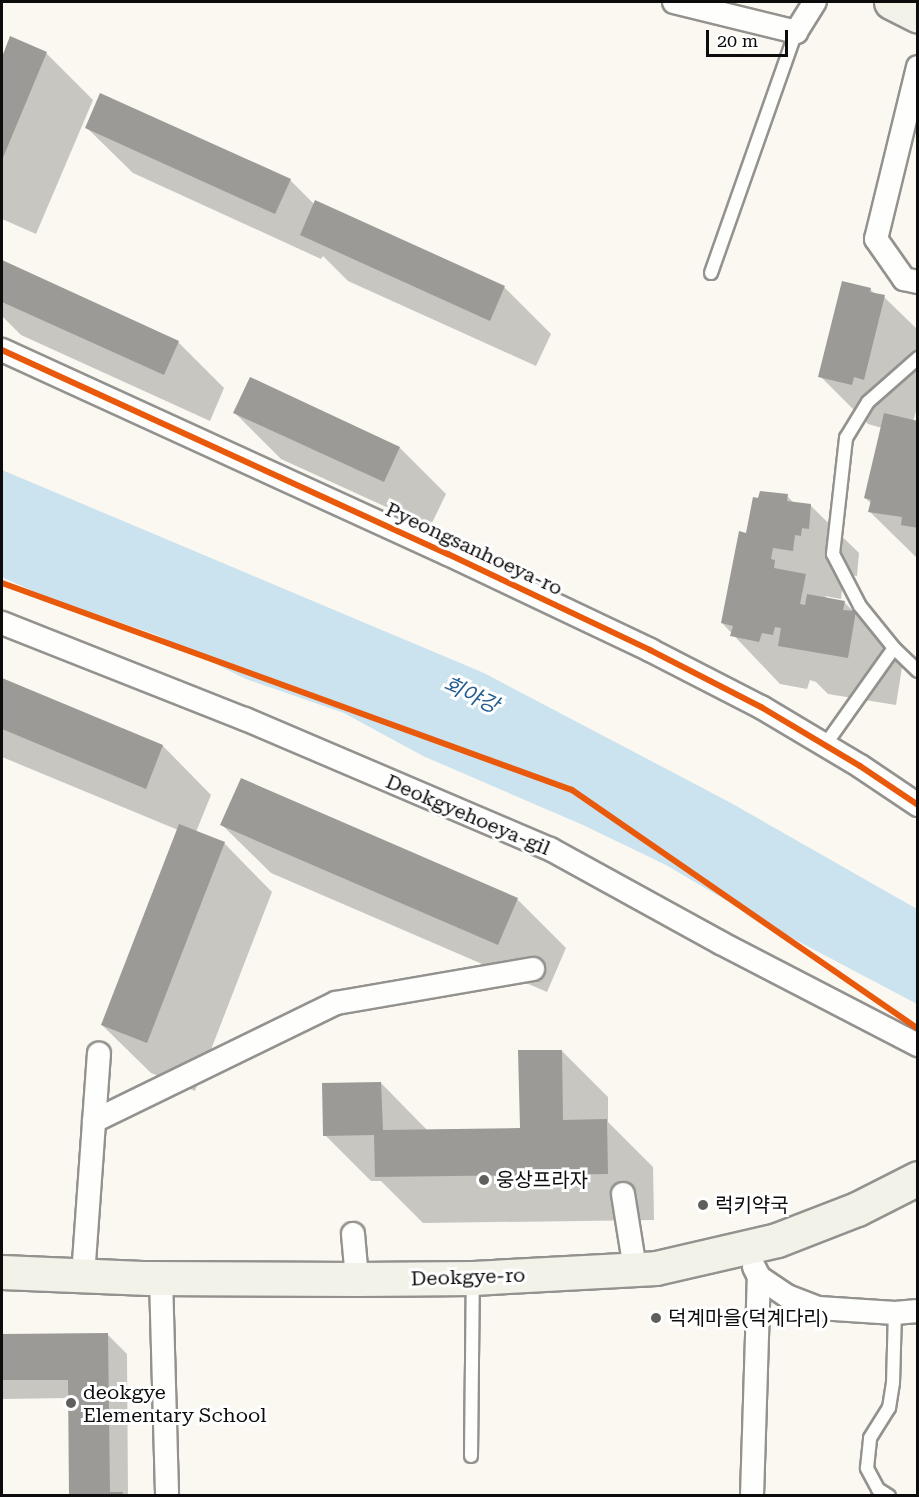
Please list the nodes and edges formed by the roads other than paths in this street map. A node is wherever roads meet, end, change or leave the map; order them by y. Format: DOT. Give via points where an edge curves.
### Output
graph roads {
  1 [pos="674,2"];
  2 [pos="815,2"];
  3 [pos="891,2"];
  4 [pos="918,16"];
  5 [pos="796,32"];
  6 [pos="918,67"];
  7 [pos="711,273"];
  8 [pos="913,285"];
  9 [pos="2,350"];
  10 [pos="918,358"];
  11 [pos="2,623"];
  12 [pos="894,648"];
  13 [pos="918,671"];
  14 [pos="825,746"];
  15 [pos="918,805"];
  16 [pos="533,969"];
  17 [pos="918,1045"];
  18 [pos="99,1054"];
  19 [pos="94,1121"];
  20 [pos="918,1178"];
  21 [pos="623,1194"];
  22 [pos="353,1234"];
  23 [pos="744,1247"];
  24 [pos="635,1269"];
  25 [pos="2,1272"];
  26 [pos="83,1276"];
  27 [pos="759,1277"];
  28 [pos="161,1278"];
  29 [pos="472,1278"];
  30 [pos="357,1279"];
  31 [pos="918,1311"];
  32 [pos="894,1313"];
  33 [pos="471,1456"];
  34 [pos="167,1496"];
  35 [pos="752,1496"];
  36 [pos="888,1496"];
  1 -- 5 [label="street"];
  2 -- 5 [label="street"];
  3 -- 4 [label="street"];
  5 -- 7 [label="lane"];
  6 -- 8 [label="street" via="876,239"];
  9 -- 14 [label="street, Pyeongsanhoeya-ro" via="650,650 761,707"];
  10 -- 12 [label="lane" via="868,402 846,438 833,554 860,606"];
  11 -- 17 [label="street, Deokgyehoeya-gil" via="245,719 550,849"];
  12 -- 13 [label="lane"];
  12 -- 14 [label="lane"];
  14 -- 15 [label="street, Pyeongsanhoeya-ro"];
  16 -- 19 [label="street" via="336,1003"];
  18 -- 19 [label="street"];
  19 -- 26 [label="street"];
  20 -- 23 [label="street, Deokgye-ro" via="857,1209 777,1240"];
  21 -- 24 [label="street"];
  22 -- 30 [label="street"];
  23 -- 24 [label="street, Deokgye-ro" via="656,1268"];
  23 -- 27 [label="street"];
  24 -- 29 [label="street, Deokgye-ro"];
  25 -- 26 [label="street, Deokgye-ro"];
  26 -- 28 [label="street, Deokgye-ro"];
  27 -- 32 [label="street" via="787,1296 819,1308"];
  27 -- 35 [label="street"];
  28 -- 30 [label="street, Deokgye-ro"];
  28 -- 34 [label="street"];
  29 -- 30 [label="street, Deokgye-ro"];
  29 -- 33 [label="lane"];
  31 -- 32 [label="street"];
  32 -- 36 [label="lane" via="889,1408 870,1438 867,1468 878,1490"];
}
